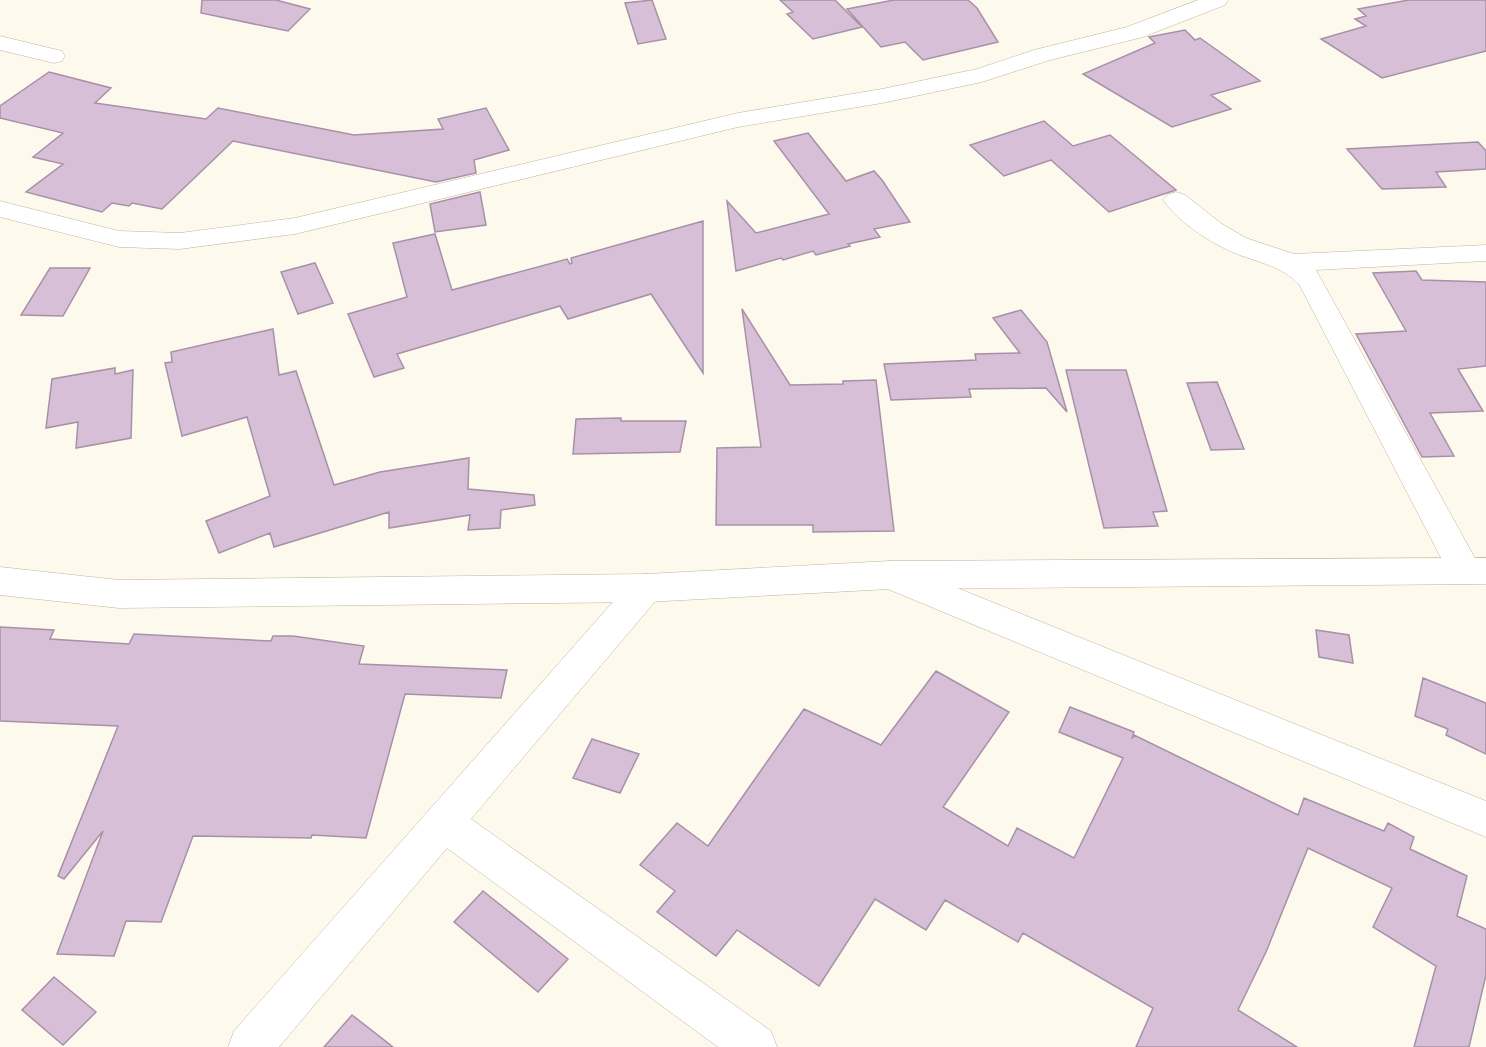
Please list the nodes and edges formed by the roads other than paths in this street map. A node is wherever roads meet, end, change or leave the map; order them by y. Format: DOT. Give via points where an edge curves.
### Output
graph roads {
  1 [pos="1217,0"];
  2 [pos="0,43"];
  3 [pos="54,56"];
  4 [pos="1176,200"];
  5 [pos="0,209"];
  6 [pos="1486,253"];
  7 [pos="1293,262"];
  8 [pos="1476,571"];
  9 [pos="890,575"];
  10 [pos="0,581"];
  11 [pos="646,588"];
  12 [pos="1486,819"];
  13 [pos="443,822"];
  14 [pos="250,1047"];
  15 [pos="755,1047"];
  1 -- 5 [label="street" via="1135,32 1042,55 982,75 738,120 295,226 180,241 118,239"];
  2 -- 3 [label="street"];
  4 -- 7 [label="street" via="1236,243"];
  6 -- 7 [label="street"];
  7 -- 8 [label="street" via="1325,305"];
  8 -- 9 [label="street"];
  9 -- 11 [label="street"];
  9 -- 12 [label="street"];
  10 -- 11 [label="street" via="120,594"];
  11 -- 13 [label="street"];
  13 -- 14 [label="street"];
  13 -- 15 [label="street"];
}
